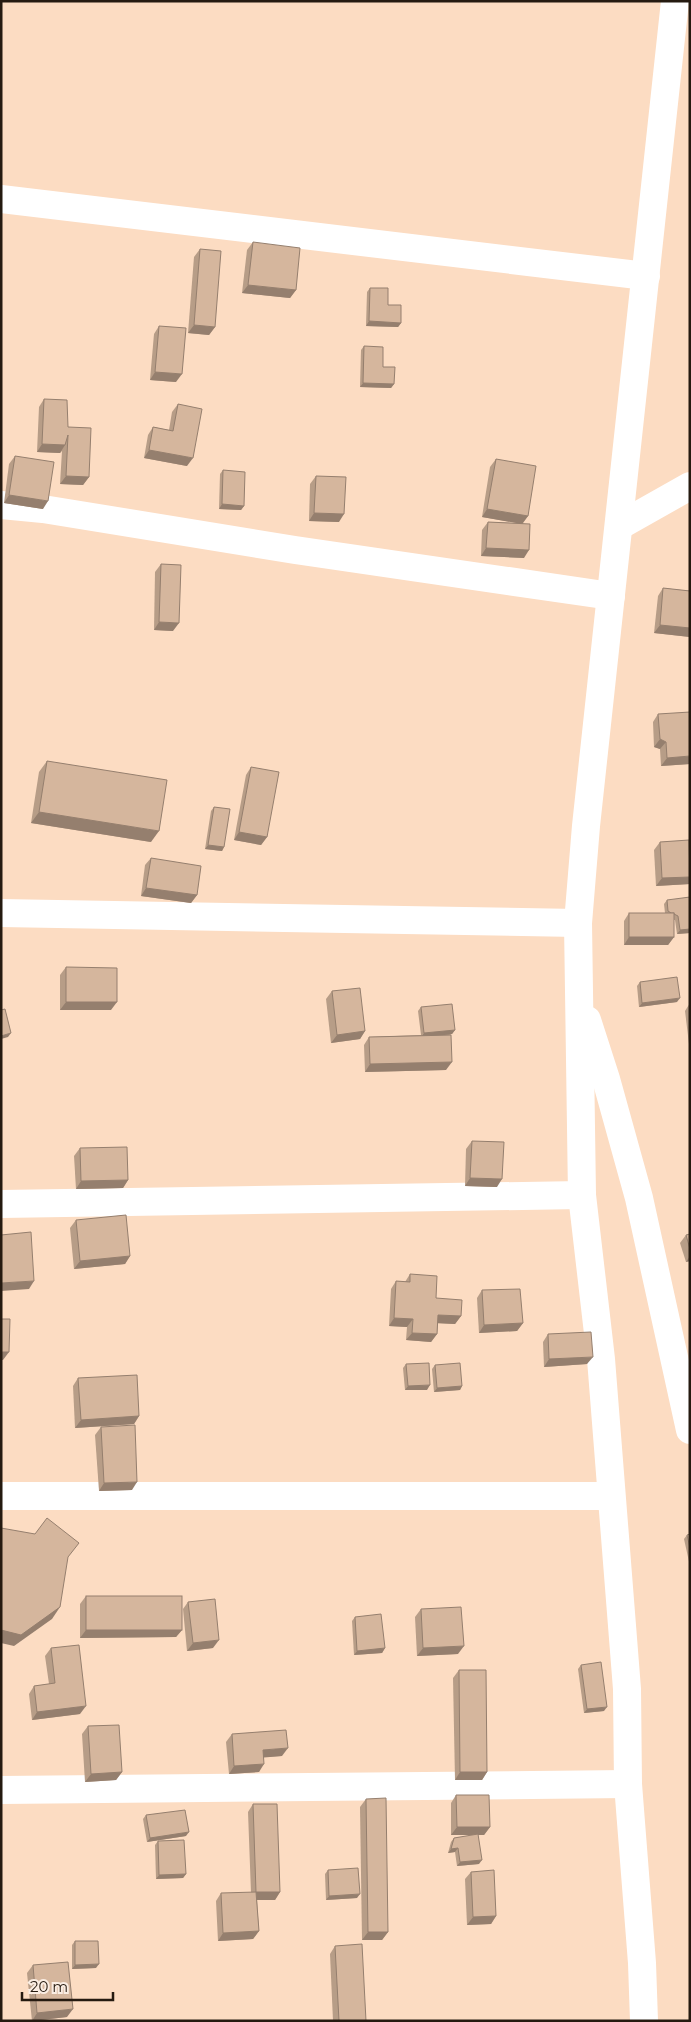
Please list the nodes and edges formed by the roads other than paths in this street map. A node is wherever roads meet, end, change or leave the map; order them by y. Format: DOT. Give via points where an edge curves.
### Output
graph roads {
  1 [pos="675,1"];
  2 [pos="1,199"];
  3 [pos="646,276"];
  4 [pos="690,486"];
  5 [pos="1,505"];
  6 [pos="619,526"];
  7 [pos="611,596"];
  8 [pos="1,913"];
  9 [pos="578,922"];
  10 [pos="579,994"];
  11 [pos="582,1195"];
  12 [pos="1,1204"];
  13 [pos="690,1430"];
  14 [pos="1,1496"];
  15 [pos="611,1496"];
  16 [pos="628,1784"];
  17 [pos="1,1790"];
  18 [pos="644,2021"];
  1 -- 3 [label="street"];
  2 -- 3 [label="street"];
  3 -- 6 [label="street"];
  4 -- 6 [label="street"];
  5 -- 7 [label="street"];
  6 -- 7 [label="street"];
  7 -- 9 [label="street"];
  8 -- 9 [label="street"];
  9 -- 10 [label="street"];
  10 -- 11 [label="street"];
  10 -- 13 [label="street" via="639,1198"];
  11 -- 12 [label="street"];
  11 -- 15 [label="street" via="601,1359"];
  14 -- 15 [label="street"];
  15 -- 16 [label="street" via="626,1689"];
  16 -- 17 [label="street"];
  16 -- 18 [label="street"];
}
